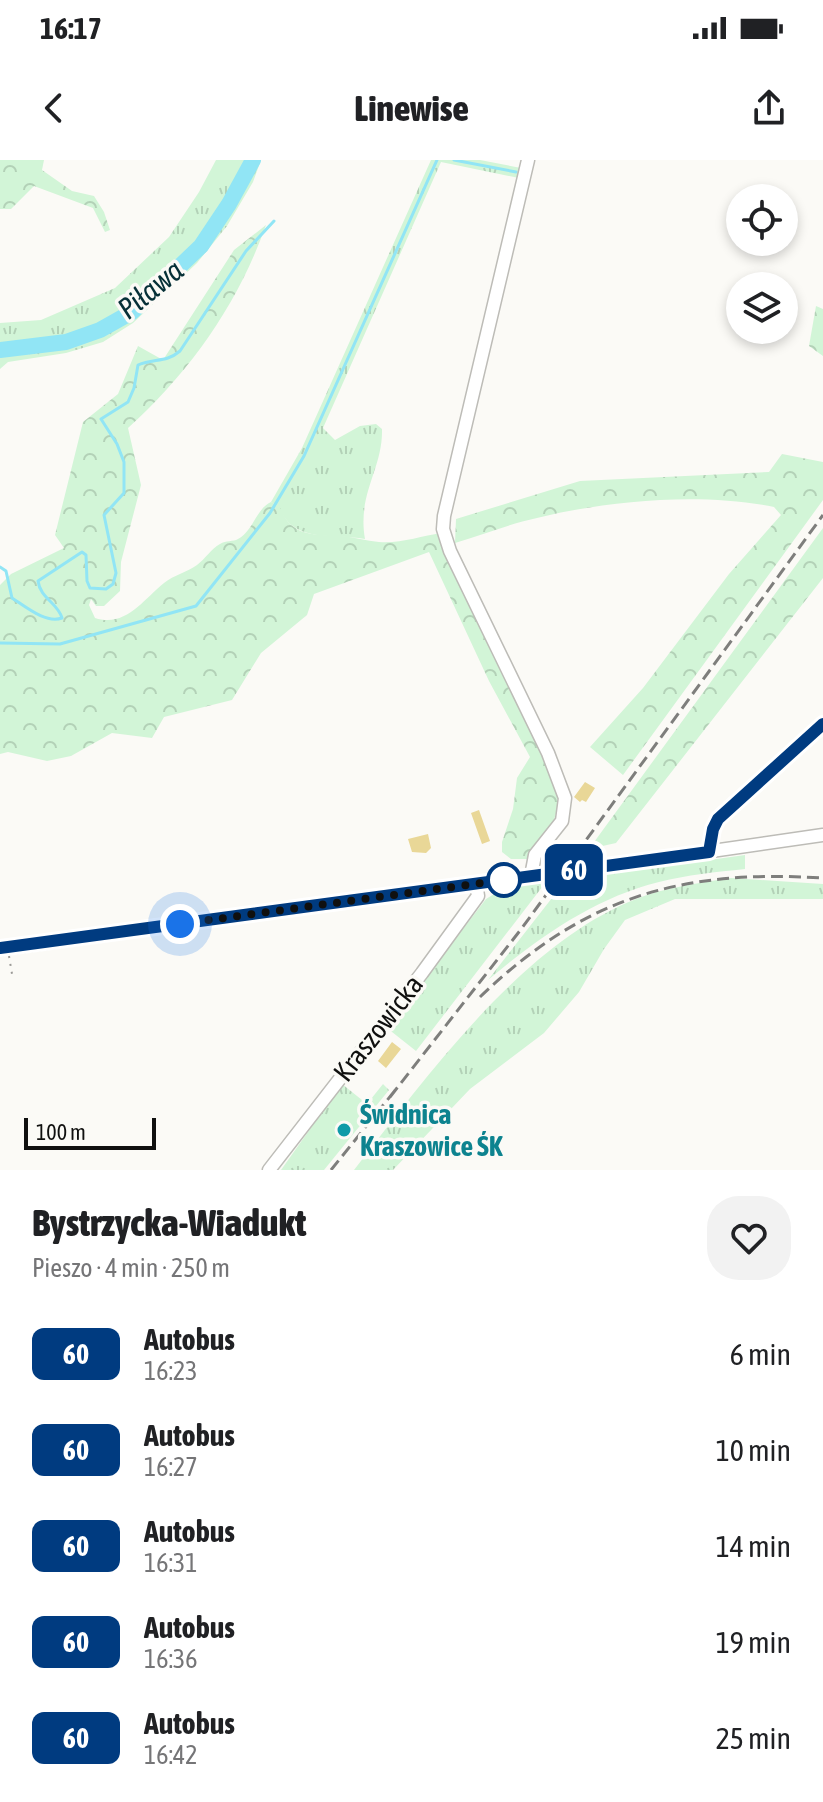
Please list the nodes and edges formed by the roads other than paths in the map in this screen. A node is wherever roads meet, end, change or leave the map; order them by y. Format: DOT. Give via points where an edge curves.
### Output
graph roads {
  1 [pos="528,160"];
  2 [pos="823,724"];
  3 [pos="823,835"];
  4 [pos="709,852"];
  5 [pos="531,876"];
  6 [pos="476,883"];
  7 [pos="4,948"];
  8 [pos="269,1170"];
  1 -- 5 [label="street" via="443,529 565,798 562,821 535,855"];
  2 -- 4 [label="street" via="718,819"];
  3 -- 4 [label="street"];
  4 -- 5 [label="street, bridge"];
  5 -- 6 [label="street"];
  6 -- 7 [label="street"];
  6 -- 8 [label="street, Kraszowicka" via="478,896"];
}
